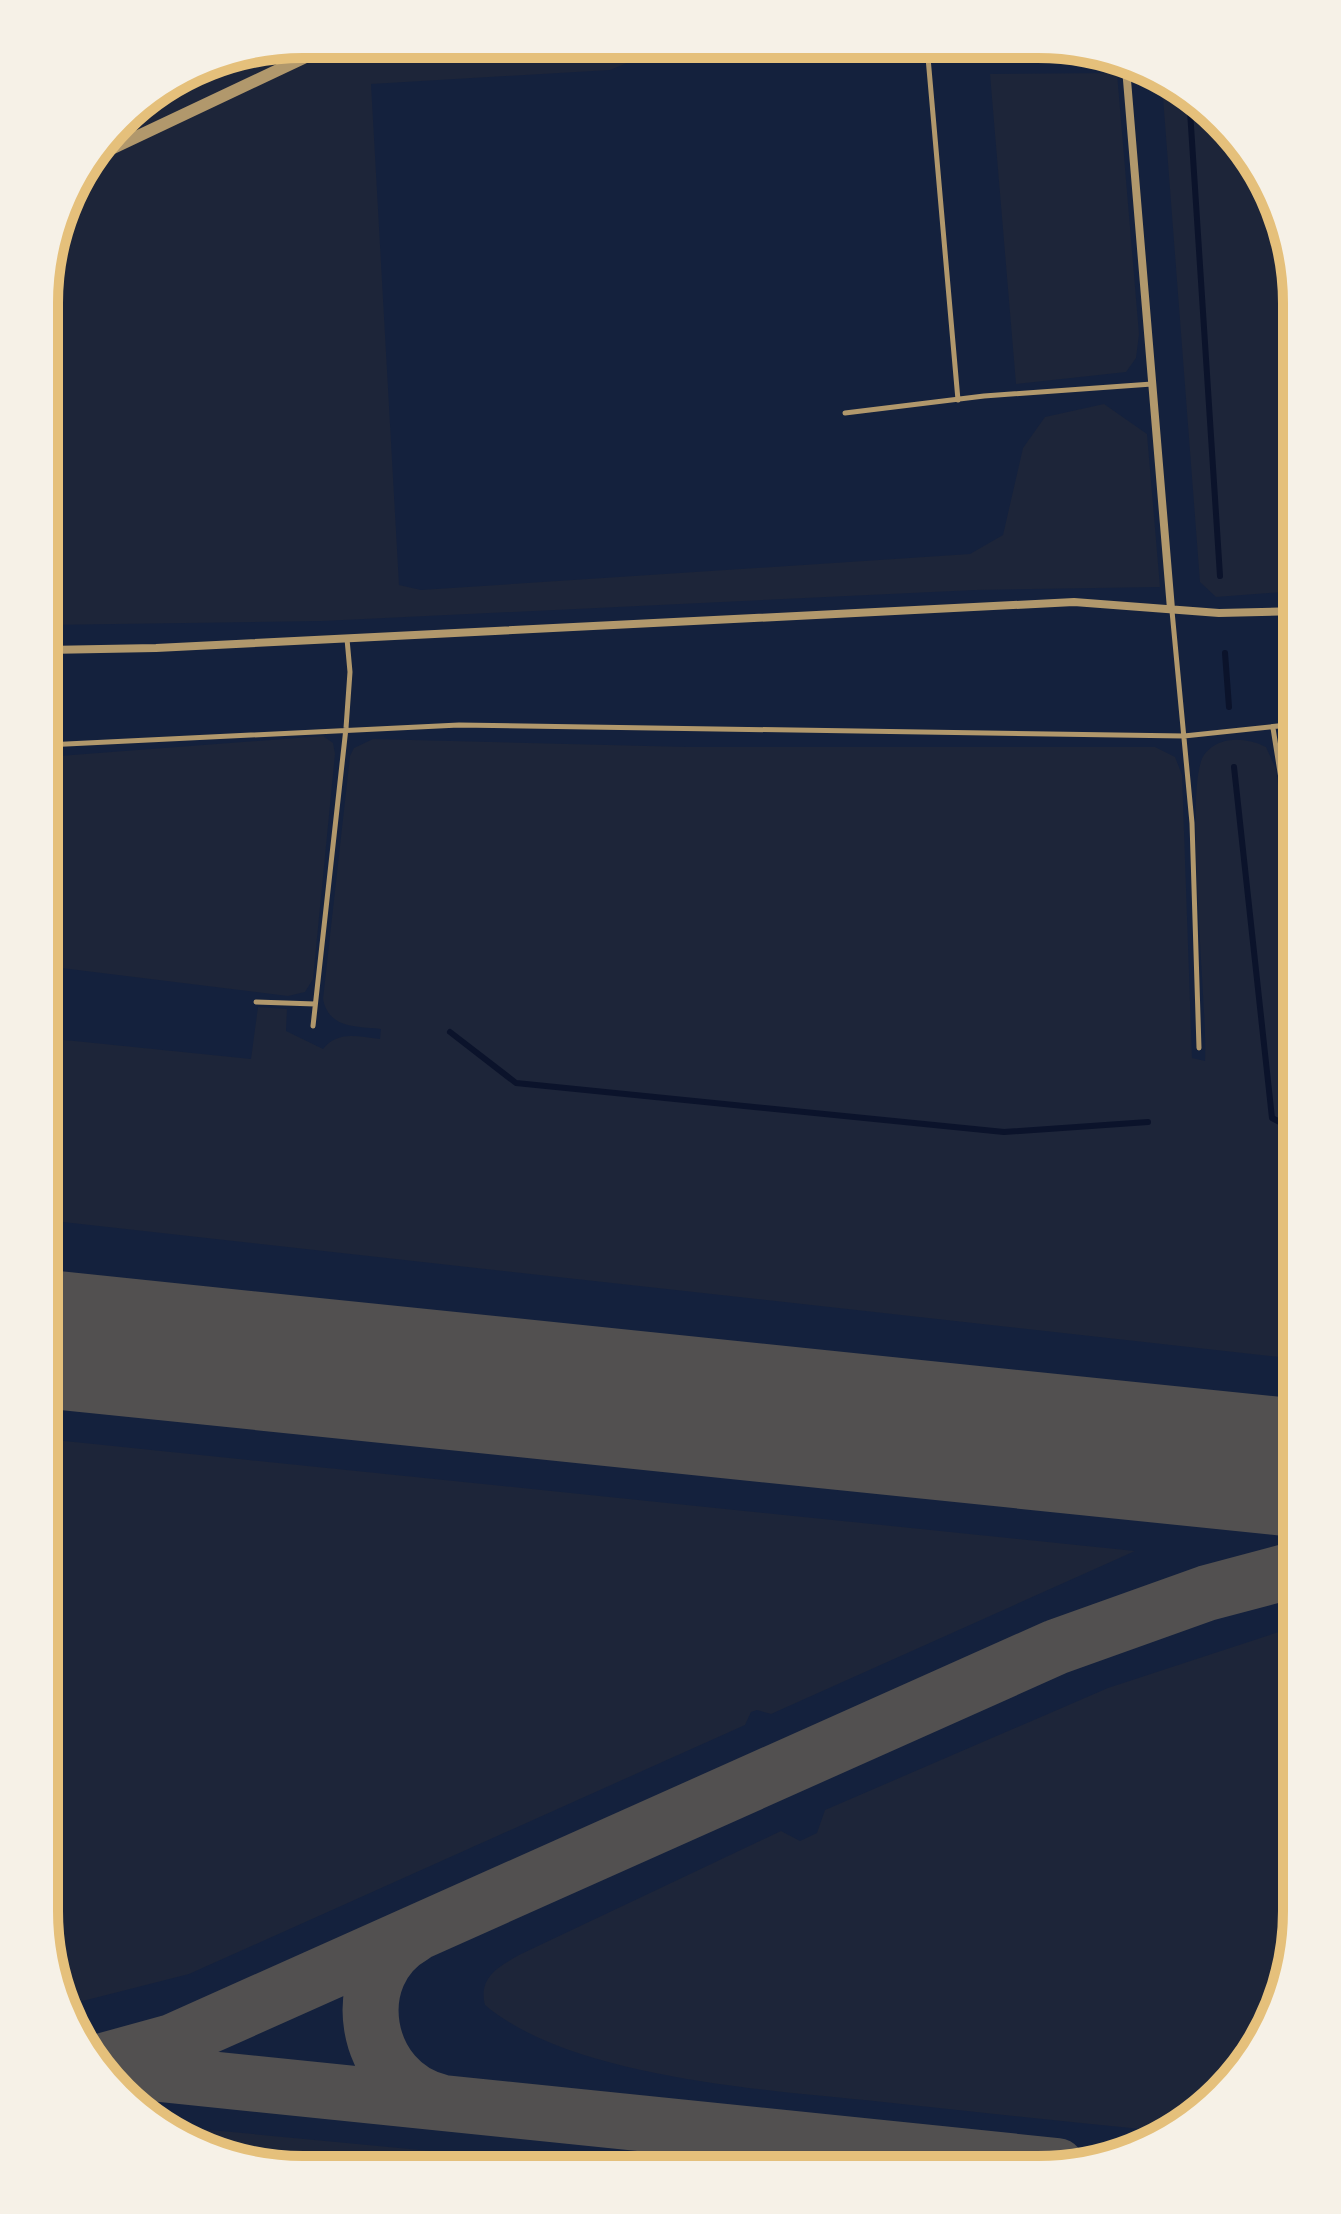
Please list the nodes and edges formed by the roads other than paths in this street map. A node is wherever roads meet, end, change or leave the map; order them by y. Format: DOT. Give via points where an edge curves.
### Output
graph roads {
  1 [pos="303,58"];
  2 [pos="928,58"];
  3 [pos="1127,75"];
  4 [pos="115,147"];
  5 [pos="1152,384"];
  6 [pos="958,400"];
  7 [pos="845,413"];
  8 [pos="1171,609"];
  9 [pos="1283,611"];
  10 [pos="347,638"];
  11 [pos="58,650"];
  12 [pos="1283,726"];
  13 [pos="346,728"];
  14 [pos="1273,728"];
  15 [pos="1184,736"];
  16 [pos="58,745"];
  17 [pos="1283,789"];
  18 [pos="256,1002"];
  19 [pos="316,1004"];
  20 [pos="313,1026"];
  21 [pos="1199,1048"];
  1 -- 4 [label="street"];
  2 -- 6 [label="lane"];
  3 -- 5 [label="street"];
  5 -- 6 [label="lane"];
  5 -- 8 [label="street"];
  6 -- 7 [label="lane"];
  8 -- 9 [label="street"];
  8 -- 10 [label="street" via="1074,602"];
  8 -- 15 [label="lane"];
  10 -- 11 [label="street"];
  10 -- 13 [label="lane"];
  12 -- 14 [label="lane"];
  13 -- 15 [label="lane" via="459,725"];
  13 -- 16 [label="lane"];
  13 -- 19 [label="lane"];
  14 -- 15 [label="lane"];
  14 -- 17 [label="lane"];
  15 -- 21 [label="lane"];
  18 -- 19 [label="lane"];
  19 -- 20 [label="lane"];
}
